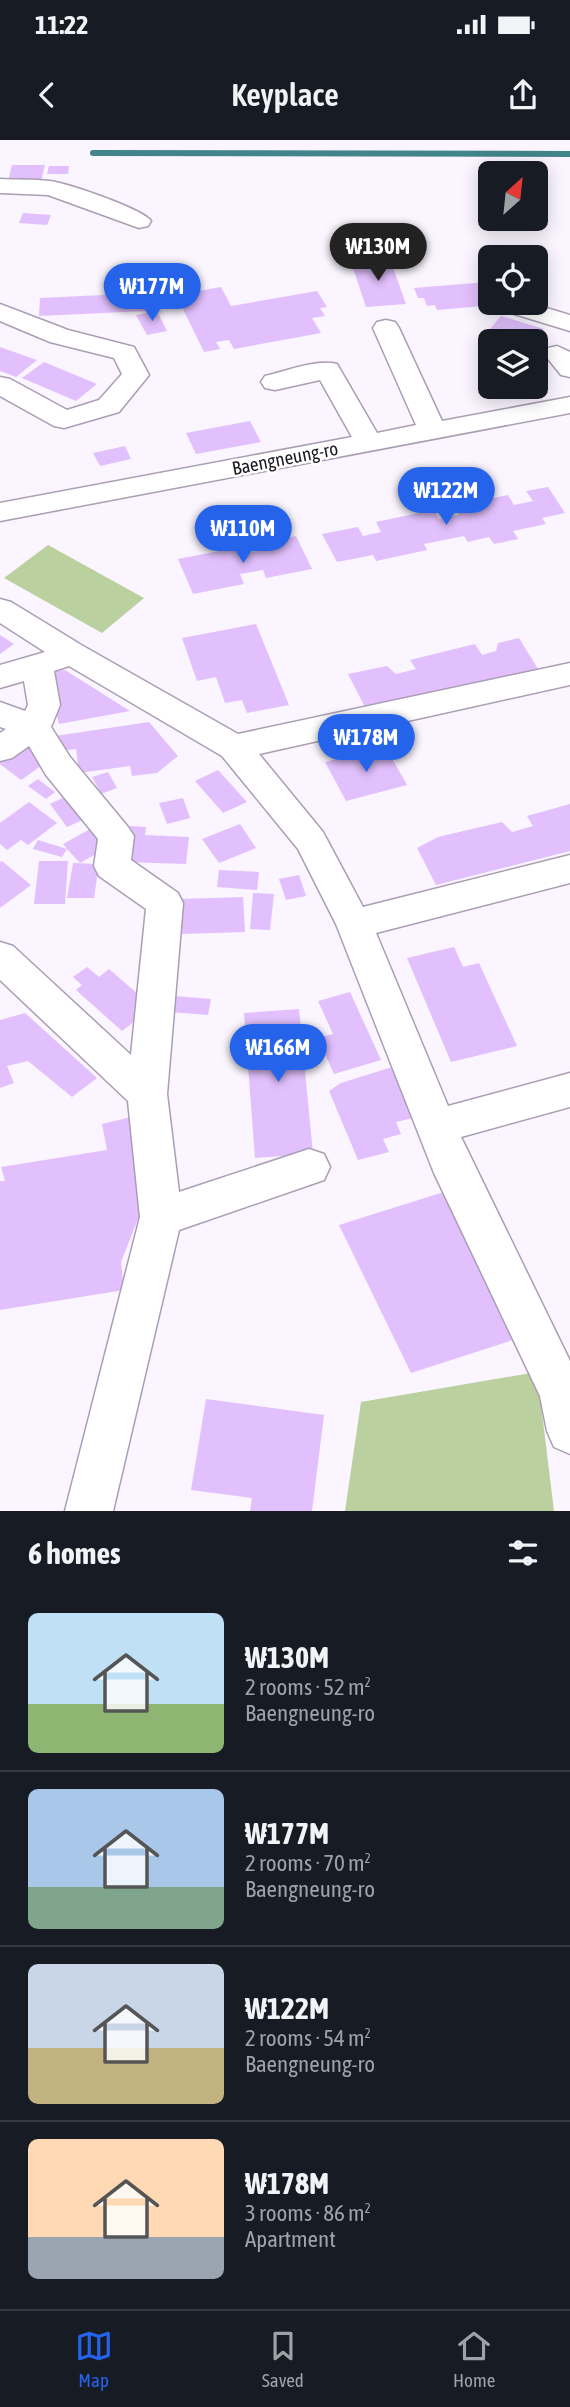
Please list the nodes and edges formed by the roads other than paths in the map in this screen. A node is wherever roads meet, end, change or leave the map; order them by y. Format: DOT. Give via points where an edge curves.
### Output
graph roads {
  1 [pos="0,186"];
  2 [pos="139,221"];
  3 [pos="0,312"];
  4 [pos="543,315"];
  5 [pos="570,323"];
  6 [pos="386,328"];
  7 [pos="275,382"];
  8 [pos="0,385"];
  9 [pos="570,405"];
  10 [pos="433,431"];
  11 [pos="369,443"];
  12 [pos="0,512"];
  13 [pos="0,609"];
  14 [pos="72,654"];
  15 [pos="37,666"];
  16 [pos="570,674"];
  17 [pos="0,677"];
  18 [pos="0,714"];
  19 [pos="34,727"];
  20 [pos="234,747"];
  21 [pos="0,749"];
  22 [pos="570,869"];
  23 [pos="354,924"];
  24 [pos="0,957"];
  25 [pos="570,1090"];
  26 [pos="147,1094"];
  27 [pos="438,1126"];
  28 [pos="309,1167"];
  29 [pos="161,1217"];
  30 [pos="567,1407"];
  31 [pos="89,1511"];
  1 -- 2 [label="street" via="51,188"];
  3 -- 8 [label="street" via="59,336 125,353 136,375 109,406 64,420"];
  4 -- 5 [label="street"];
  6 -- 10 [label="street"];
  7 -- 11 [label="street" via="328,370"];
  9 -- 10 [label="street, Baengneung-ro"];
  10 -- 11 [label="street, Baengneung-ro"];
  11 -- 12 [label="street, Baengneung-ro"];
  13 -- 14 [label="street"];
  14 -- 15 [label="street"];
  14 -- 20 [label="street"];
  15 -- 17 [label="street"];
  15 -- 19 [label="street" via="44,705"];
  16 -- 20 [label="street"];
  18 -- 19 [label="street"];
  19 -- 21 [label="street"];
  19 -- 26 [label="street" via="58,765 116,836 112,866 165,903"];
  20 -- 23 [label="street" via="311,841"];
  22 -- 23 [label="street"];
  23 -- 27 [label="street"];
  24 -- 26 [label="street"];
  25 -- 27 [label="street"];
  26 -- 29 [label="street"];
  27 -- 30 [label="street" via="455,1173"];
  28 -- 29 [label="street"];
  29 -- 31 [label="street"];
}
